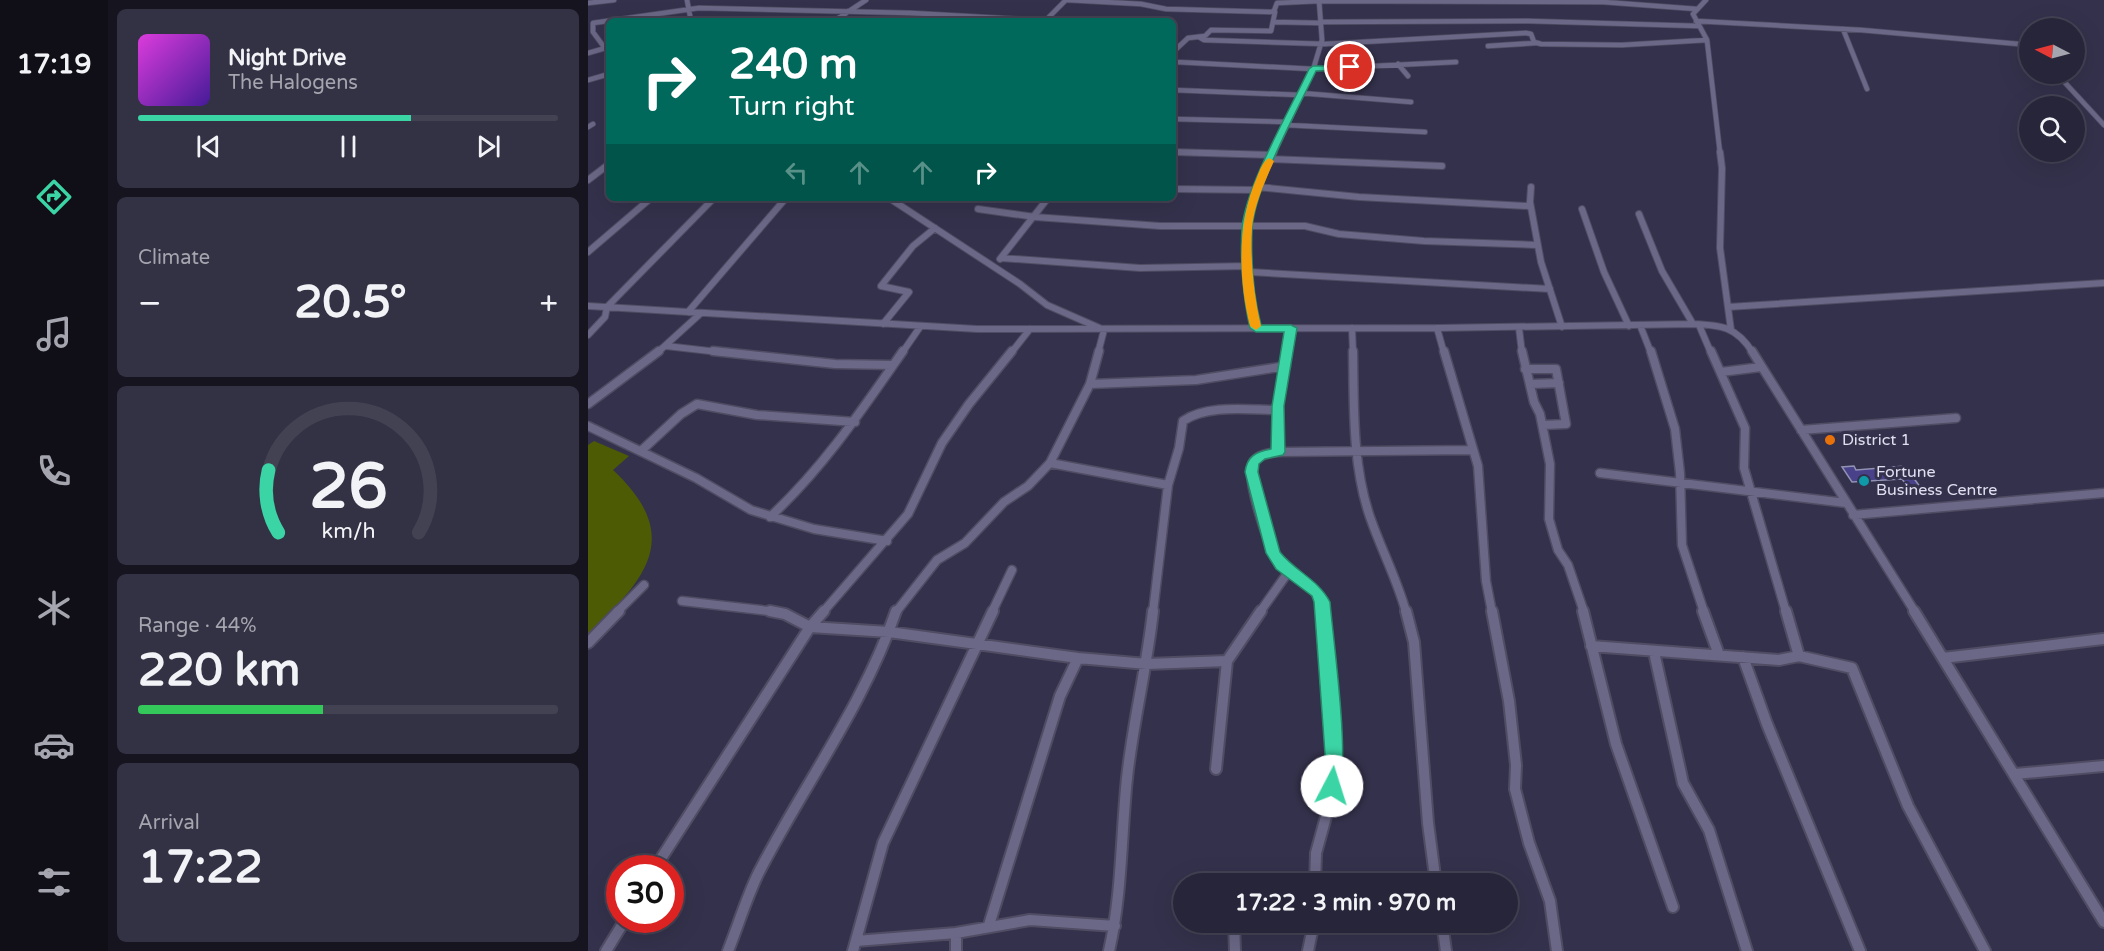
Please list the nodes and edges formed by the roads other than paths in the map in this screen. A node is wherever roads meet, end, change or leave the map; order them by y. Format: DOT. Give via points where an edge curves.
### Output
graph roads {
  1 [pos="614,0"];
  2 [pos="687,0"];
  3 [pos="866,0"];
  4 [pos="1067,0"];
  5 [pos="1706,0"];
  6 [pos="1319,1"];
  7 [pos="1592,1"];
  8 [pos="1432,2"];
  9 [pos="588,3"];
  10 [pos="688,9"];
  11 [pos="1697,9"];
  12 [pos="1274,11"];
  13 [pos="847,13"];
  14 [pos="616,18"];
  15 [pos="690,18"];
  16 [pos="839,18"];
  17 [pos="989,18"];
  18 [pos="1048,18"];
  19 [pos="606,19"];
  20 [pos="1274,22"];
  21 [pos="1320,22"];
  22 [pos="1436,23"];
  23 [pos="1697,23"];
  24 [pos="1843,29"];
  25 [pos="591,33"];
  26 [pos="1199,37"];
  27 [pos="1707,40"];
  28 [pos="1536,43"];
  29 [pos="1321,44"];
  30 [pos="2019,44"];
  31 [pos="606,46"];
  32 [pos="1488,46"];
  33 [pos="606,47"];
  34 [pos="1176,49"];
  35 [pos="588,53"];
  36 [pos="1176,60"];
  37 [pos="1456,62"];
  38 [pos="1398,64"];
  39 [pos="1313,69"];
  40 [pos="606,75"];
  41 [pos="1408,76"];
  42 [pos="588,80"];
  43 [pos="2066,84"];
  44 [pos="1867,89"];
  45 [pos="1176,90"];
  46 [pos="1300,94"];
  47 [pos="1411,102"];
  48 [pos="1176,119"];
  49 [pos="1286,123"];
  50 [pos="2104,125"];
  51 [pos="1425,132"];
  52 [pos="1176,152"];
  53 [pos="1271,157"];
  54 [pos="606,166"];
  55 [pos="1442,166"];
  56 [pos="588,180"];
  57 [pos="1531,187"];
  58 [pos="1176,189"];
  59 [pos="1258,189"];
  60 [pos="648,201"];
  61 [pos="711,201"];
  62 [pos="783,201"];
  63 [pos="894,201"];
  64 [pos="1046,201"];
  65 [pos="1528,206"];
  66 [pos="978,209"];
  67 [pos="1582,210"];
  68 [pos="1639,214"];
  69 [pos="1035,217"];
  70 [pos="1248,224"];
  71 [pos="935,228"];
  72 [pos="1537,245"];
  73 [pos="588,252"];
  74 [pos="1001,258"];
  75 [pos="993,266"];
  76 [pos="1249,269"];
  77 [pos="2104,283"];
  78 [pos="1550,289"];
  79 [pos="588,306"];
  80 [pos="607,307"];
  81 [pos="1728,307"];
  82 [pos="688,312"];
  83 [pos="701,313"];
  84 [pos="883,324"];
  85 [pos="1696,324"];
  86 [pos="1640,325"];
  87 [pos="1629,326"];
  88 [pos="920,327"];
  89 [pos="1562,327"];
  90 [pos="1256,328"];
  91 [pos="1291,328"];
  92 [pos="1352,328"];
  93 [pos="1437,328"];
  94 [pos="1519,328"];
  95 [pos="1030,329"];
  96 [pos="1104,330"];
  97 [pos="1731,330"];
  98 [pos="588,335"];
  99 [pos="666,346"];
  100 [pos="892,365"];
  101 [pos="1286,366"];
  102 [pos="1761,367"];
  103 [pos="1525,369"];
  104 [pos="1722,372"];
  105 [pos="1559,383"];
  106 [pos="1090,384"];
  107 [pos="1530,384"];
  108 [pos="588,404"];
  109 [pos="1278,410"];
  110 [pos="1956,418"];
  111 [pos="855,422"];
  112 [pos="1542,425"];
  113 [pos="588,426"];
  114 [pos="1800,430"];
  115 [pos="1472,450"];
  116 [pos="641,451"];
  117 [pos="1278,452"];
  118 [pos="1358,452"];
  119 [pos="1050,463"];
  120 [pos="1600,473"];
  121 [pos="1168,484"];
  122 [pos="1681,484"];
  123 [pos="1751,492"];
  124 [pos="2104,493"];
  125 [pos="1846,502"];
  126 [pos="1853,514"];
  127 [pos="770,517"];
  128 [pos="887,541"];
  129 [pos="1012,570"];
  130 [pos="1289,571"];
  131 [pos="644,585"];
  132 [pos="682,602"];
  133 [pos="810,627"];
  134 [pos="889,632"];
  135 [pos="2103,639"];
  136 [pos="588,643"];
  137 [pos="978,645"];
  138 [pos="1591,646"];
  139 [pos="1654,652"];
  140 [pos="1719,655"];
  141 [pos="1799,656"];
  142 [pos="1743,657"];
  143 [pos="1078,658"];
  144 [pos="1943,658"];
  145 [pos="1227,661"];
  146 [pos="1147,664"];
  147 [pos="2104,766"];
  148 [pos="1216,769"];
  149 [pos="2014,774"];
  150 [pos="663,855"];
  151 [pos="1316,873"];
  152 [pos="1435,873"];
  153 [pos="1673,907"];
  154 [pos="2104,922"];
  155 [pos="989,925"];
  156 [pos="1115,926"];
  157 [pos="617,933"];
  158 [pos="956,933"];
  159 [pos="1235,933"];
  160 [pos="1312,933"];
  161 [pos="1444,933"];
  162 [pos="855,946"];
  163 [pos="606,951"];
  164 [pos="728,951"];
  165 [pos="956,951"];
  166 [pos="1109,951"];
  167 [pos="1236,951"];
  168 [pos="1308,951"];
  169 [pos="1446,951"];
  170 [pos="1557,951"];
  171 [pos="1747,951"];
  172 [pos="1860,951"];
  173 [pos="1985,951"];
  1 -- 9 [label="street"];
  2 -- 10 [label="street"];
  3 -- 13 [label="street"];
  4 -- 12 [label="street" via="1166,9"];
  4 -- 18 [label="street"];
  5 -- 11 [label="street"];
  6 -- 8 [label="street"];
  6 -- 12 [label="street" via="1277,3"];
  6 -- 21 [label="street"];
  7 -- 8 [label="street"];
  7 -- 11 [label="street"];
  8 -- 22 [label="street"];
  10 -- 13 [label="street"];
  10 -- 14 [label="street"];
  10 -- 15 [label="street"];
  11 -- 23 [label="street" via="1693,14"];
  12 -- 20 [label="street"];
  13 -- 16 [label="street"];
  13 -- 17 [label="street"];
  19 -- 25 [label="street" via="591,24"];
  20 -- 21 [label="street"];
  20 -- 26 [label="street" via="1269,32 1214,29"];
  21 -- 22 [label="street"];
  21 -- 29 [label="street"];
  22 -- 23 [label="street"];
  23 -- 24 [label="street"];
  23 -- 27 [label="street"];
  24 -- 30 [label="street"];
  24 -- 44 [label="street"];
  25 -- 31 [label="street"];
  26 -- 29 [label="street" via="1246,43"];
  26 -- 34 [label="street" via="1188,38"];
  27 -- 28 [label="street" via="1622,45"];
  27 -- 81 [label="street" via="1722,168 1720,248"];
  28 -- 29 [label="street" via="1526,33"];
  28 -- 32 [label="street"];
  29 -- 39 [label="street"];
  33 -- 35 [label="street"];
  36 -- 39 [label="street"];
  37 -- 38 [label="street"];
  38 -- 39 [label="street"];
  38 -- 41 [label="street"];
  39 -- 46 [label="street"];
  40 -- 42 [label="street"];
  43 -- 50 [label="street"];
  45 -- 46 [label="street"];
  46 -- 47 [label="street"];
  46 -- 49 [label="street"];
  48 -- 49 [label="street"];
  49 -- 51 [label="street"];
  49 -- 53 [label="street"];
  52 -- 53 [label="street"];
  53 -- 55 [label="street"];
  53 -- 59 [label="street"];
  54 -- 56 [label="street"];
  57 -- 65 [label="street"];
  58 -- 59 [label="street"];
  59 -- 65 [label="street"];
  59 -- 70 [label="street"];
  60 -- 73 [label="street"];
  61 -- 80 [label="street"];
  62 -- 82 [label="street"];
  63 -- 71 [label="street"];
  64 -- 69 [label="street"];
  65 -- 72 [label="street"];
  66 -- 69 [label="street"];
  67 -- 87 [label="street"];
  68 -- 85 [label="street" via="1662,271"];
  69 -- 70 [label="street" via="1160,226"];
  69 -- 74 [label="street"];
  70 -- 72 [label="street" via="1305,226 1332,233 1424,241"];
  70 -- 76 [label="street"];
  71 -- 75 [label="street"];
  71 -- 84 [label="street" via="913,246 881,286 909,292"];
  72 -- 78 [label="street"];
  74 -- 75 [label="street"];
  74 -- 76 [label="street" via="1140,268"];
  75 -- 96 [label="street" via="1047,305"];
  76 -- 78 [label="street" via="1436,285"];
  76 -- 90 [label="street" via="1250,306"];
  77 -- 81 [label="street"];
  78 -- 89 [label="street"];
  79 -- 80 [label="street"];
  80 -- 82 [label="street"];
  80 -- 98 [label="street" via="605,317"];
  81 -- 97 [label="street"];
  82 -- 83 [label="street"];
  83 -- 84 [label="street"];
  83 -- 99 [label="street"];
  84 -- 88 [label="street"];
  85 -- 86 [label="street"];
  85 -- 97 [label="street"];
  85 -- 104 [label="street"];
  86 -- 87 [label="street"];
  86 -- 122 [label="street" via="1675,422"];
  87 -- 89 [label="street"];
  88 -- 95 [label="street"];
  88 -- 100 [label="street"];
  89 -- 94 [label="street"];
  90 -- 91 [label="street"];
  90 -- 96 [label="street"];
  91 -- 92 [label="street"];
  91 -- 101 [label="street"];
  92 -- 93 [label="street"];
  92 -- 118 [label="street"];
  93 -- 94 [label="street"];
  93 -- 115 [label="street"];
  94 -- 103 [label="street"];
  95 -- 96 [label="street"];
  95 -- 128 [label="street" via="942,443 908,514"];
  96 -- 106 [label="street"];
  97 -- 102 [label="street" via="1743,337"];
  99 -- 100 [label="street" via="835,364"];
  99 -- 108 [label="street"];
  100 -- 111 [label="street"];
  101 -- 106 [label="street" via="1196,380"];
  101 -- 109 [label="street"];
  102 -- 104 [label="street"];
  102 -- 114 [label="street"];
  103 -- 105 [label="street" via="1556,369"];
  103 -- 107 [label="street"];
  104 -- 123 [label="street" via="1745,428 1744,468"];
  105 -- 107 [label="street"];
  105 -- 112 [label="street" via="1566,424"];
  106 -- 119 [label="street"];
  107 -- 112 [label="street"];
  109 -- 117 [label="street"];
  109 -- 121 [label="street" via="1193,414 1183,421 1175,468"];
  110 -- 114 [label="street"];
  111 -- 116 [label="street" via="757,415 697,404"];
  111 -- 127 [label="street" via="799,492"];
  112 -- 138 [label="street" via="1550,464 1549,519 1586,619"];
  113 -- 116 [label="street"];
  114 -- 125 [label="street"];
  115 -- 118 [label="street"];
  115 -- 170 [label="street" via="1478,466 1486,581 1509,701 1515,789 1550,901"];
  116 -- 127 [label="street"];
  117 -- 118 [label="street"];
  117 -- 130 [label="street" via="1261,455 1253,462 1251,472 1273,553"];
  118 -- 152 [label="street" via="1370,516 1399,586 1413,642"];
  119 -- 121 [label="street"];
  119 -- 134 [label="street" via="1028,486 1004,502 965,543 937,560 896,611"];
  120 -- 122 [label="street"];
  121 -- 146 [label="street"];
  122 -- 123 [label="street"];
  122 -- 140 [label="street" via="1680,529 1688,567"];
  123 -- 125 [label="street"];
  123 -- 141 [label="street"];
  124 -- 126 [label="street"];
  125 -- 126 [label="street"];
  126 -- 144 [label="street"];
  127 -- 128 [label="street"];
  128 -- 133 [label="street"];
  129 -- 137 [label="street"];
  130 -- 145 [label="street"];
  130 -- 151 [label="street" via="1318,593 1323,614 1334,754 1330,802 1316,853"];
  131 -- 136 [label="street"];
  132 -- 133 [label="street" via="756,608 785,614"];
  133 -- 134 [label="street"];
  133 -- 150 [label="street"];
  134 -- 137 [label="street"];
  134 -- 164 [label="street" via="810,786 758,875"];
  135 -- 144 [label="street"];
  137 -- 143 [label="street"];
  137 -- 162 [label="street" via="883,843"];
  138 -- 139 [label="street"];
  138 -- 153 [label="street" via="1616,744"];
  139 -- 140 [label="street"];
  139 -- 171 [label="street" via="1683,783 1709,830"];
  140 -- 142 [label="street"];
  141 -- 142 [label="street" via="1779,660"];
  141 -- 173 [label="street" via="1852,669 1908,806"];
  142 -- 172 [label="street"];
  143 -- 146 [label="street"];
  143 -- 155 [label="street" via="1060,696"];
  144 -- 149 [label="street"];
  145 -- 146 [label="street"];
  145 -- 148 [label="street"];
  146 -- 156 [label="street" via="1127,776"];
  147 -- 149 [label="street"];
  149 -- 154 [label="street"];
  155 -- 156 [label="street" via="1030,920"];
  155 -- 158 [label="street"];
  156 -- 166 [label="street"];
  157 -- 163 [label="street"];
  158 -- 162 [label="street"];
  158 -- 165 [label="street"];
  159 -- 167 [label="street"];
  160 -- 168 [label="street"];
  161 -- 169 [label="street"];
}
